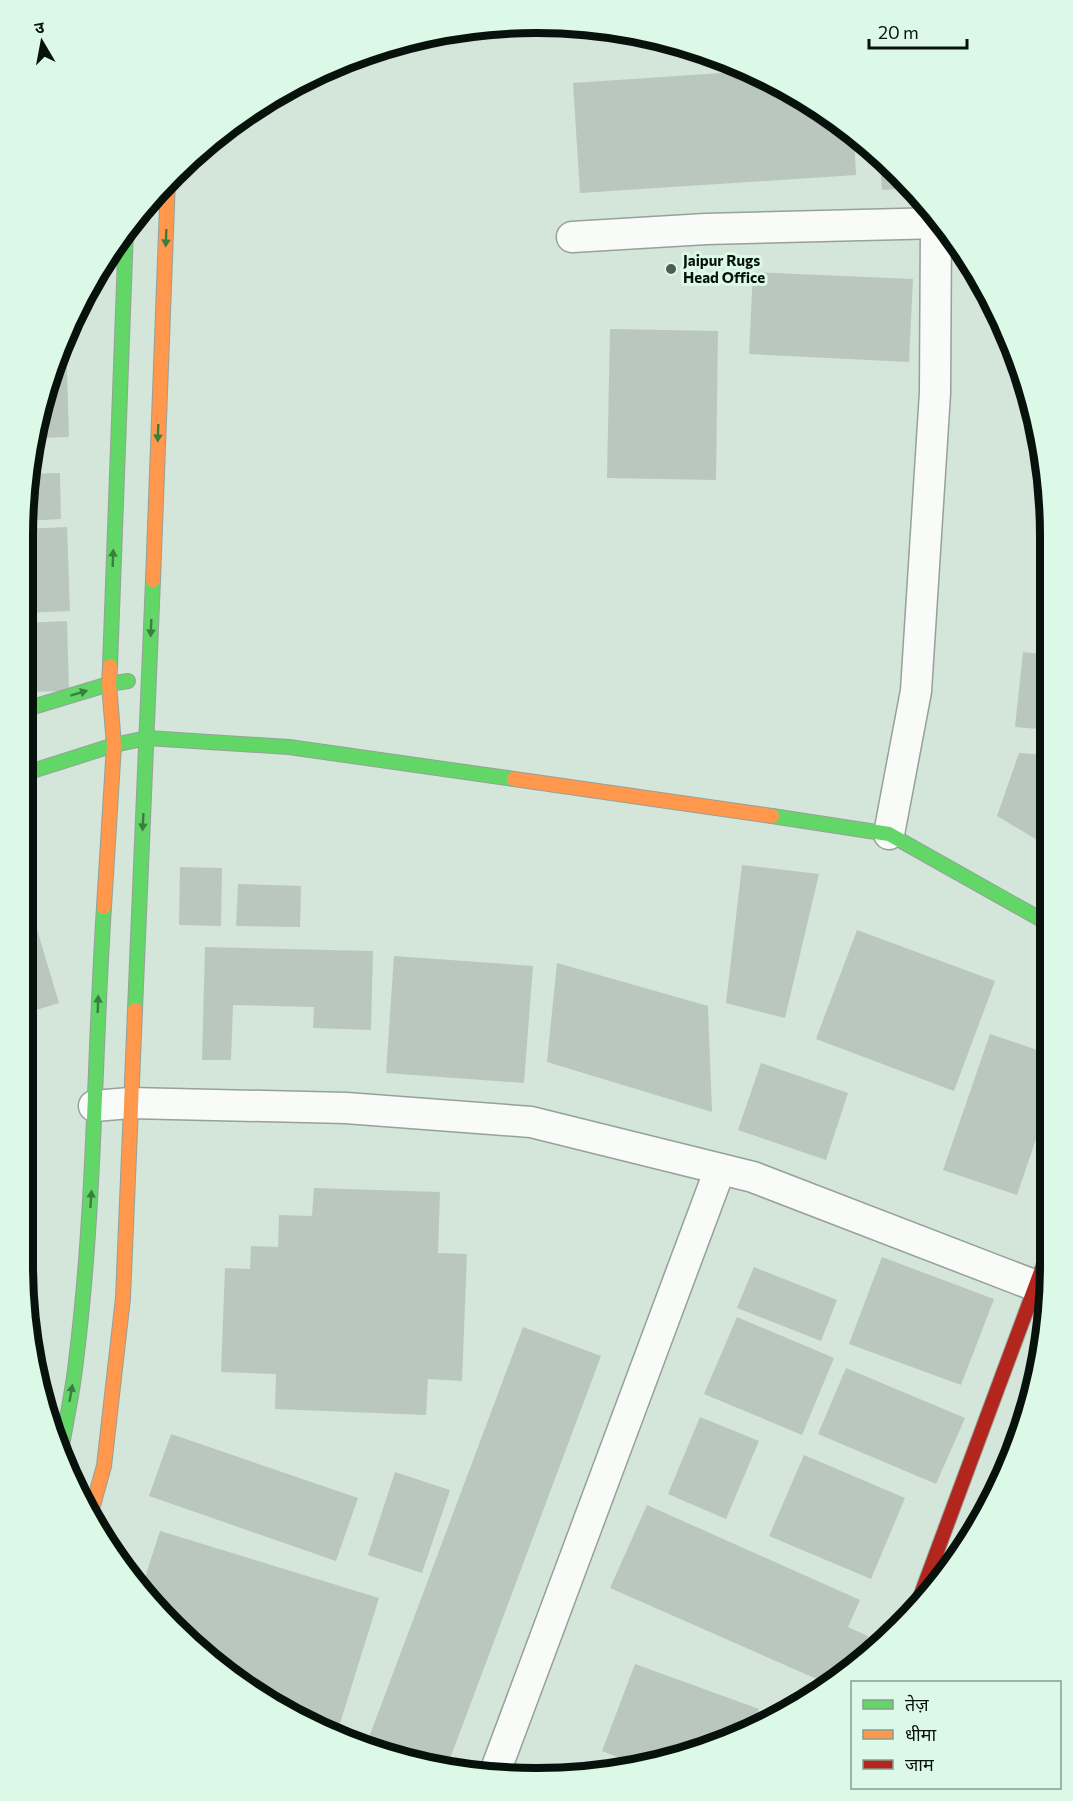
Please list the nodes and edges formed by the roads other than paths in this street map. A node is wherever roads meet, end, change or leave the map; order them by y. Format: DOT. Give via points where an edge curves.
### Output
graph roads {
  1 [pos="167,194"];
  2 [pos="930,223"];
  3 [pos="939,234"];
  4 [pos="572,237"];
  5 [pos="125,247"];
  6 [pos="149,677"];
  7 [pos="109,684"];
  8 [pos="33,707"];
  9 [pos="147,738"];
  10 [pos="114,745"];
  11 [pos="33,771"];
  12 [pos="889,834"];
  13 [pos="1040,919"];
  14 [pos="130,1103"];
  15 [pos="94,1106"];
  16 [pos="720,1169"];
  17 [pos="1040,1276"];
  18 [pos="1036,1286"];
  19 [pos="64,1436"];
  20 [pos="94,1504"];
  21 [pos="925,1584"];
  22 [pos="497,1766"];
  1 -- 6 [label="street, one-way"];
  2 -- 4 [label="street"];
  3 -- 12 [label="street" via="934,393 916,691"];
  7 -- 5 [label="street, one-way"];
  6 -- 7 [label="street"];
  6 -- 9 [label="street"];
  8 -- 7 [label="street, one-way"];
  7 -- 10 [label="street"];
  9 -- 10 [label="street"];
  9 -- 12 [label="street" via="289,747"];
  9 -- 14 [label="street, one-way"];
  10 -- 11 [label="street"];
  15 -- 10 [label="street, one-way"];
  12 -- 13 [label="street"];
  14 -- 15 [label="street"];
  14 -- 16 [label="street" via="346,1108 531,1122"];
  14 -- 20 [label="street" via="123,1298 104,1466"];
  19 -- 15 [label="street, one-way" via="87,1264"];
  16 -- 18 [label="street" via="753,1177"];
  16 -- 22 [label="street"];
  17 -- 18 [label="street"];
  18 -- 21 [label="street"];
}
